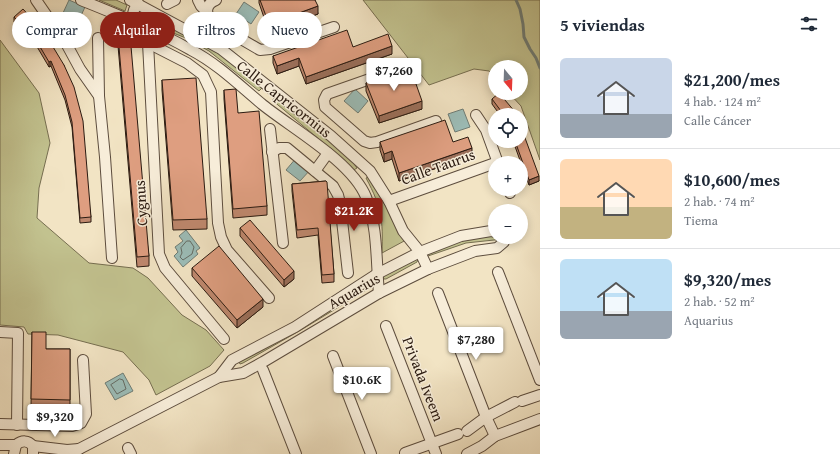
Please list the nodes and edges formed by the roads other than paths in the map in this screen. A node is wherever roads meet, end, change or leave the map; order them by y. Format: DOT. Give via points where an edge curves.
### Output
graph roads {
  1 [pos="36,0"];
  2 [pos="80,0"];
  3 [pos="198,0"];
  4 [pos="216,0"];
  5 [pos="134,2"];
  6 [pos="109,12"];
  7 [pos="133,12"];
  8 [pos="207,12"];
  9 [pos="334,27"];
  10 [pos="98,38"];
  11 [pos="175,42"];
  12 [pos="249,44"];
  13 [pos="221,49"];
  14 [pos="191,50"];
  15 [pos="187,63"];
  16 [pos="404,67"];
  17 [pos="274,90"];
  18 [pos="99,96"];
  19 [pos="263,105"];
  20 [pos="476,115"];
  21 [pos="436,121"];
  22 [pos="344,123"];
  23 [pos="270,129"];
  24 [pos="331,136"];
  25 [pos="272,152"];
  26 [pos="328,153"];
  27 [pos="496,156"];
  28 [pos="488,166"];
  29 [pos="370,171"];
  30 [pos="315,172"];
  31 [pos="356,179"];
  32 [pos="389,201"];
  33 [pos="488,232"];
  34 [pos="283,243"];
  35 [pos="502,244"];
  36 [pos="420,252"];
  37 [pos="112,258"];
  38 [pos="428,269"];
  39 [pos="498,272"];
  40 [pos="348,273"];
  41 [pos="377,274"];
  42 [pos="379,293"];
  43 [pos="438,293"];
  44 [pos="269,298"];
  45 [pos="386,326"];
  46 [pos="0,332"];
  47 [pos="224,339"];
  48 [pos="333,356"];
  49 [pos="83,360"];
  50 [pos="263,370"];
  51 [pos="219,377"];
  52 [pos="540,380"];
  53 [pos="540,395"];
  54 [pos="486,417"];
  55 [pos="539,421"];
  56 [pos="0,424"];
  57 [pos="17,425"];
  58 [pos="495,436"];
  59 [pos="432,444"];
  60 [pos="0,445"];
  61 [pos="15,449"];
  62 [pos="33,450"];
  63 [pos="74,451"];
  64 [pos="400,453"];
  65 [pos="296,454"];
  66 [pos="371,454"];
  67 [pos="436,454"];
  68 [pos="467,454"];
  1 -- 18 [label="street"];
  2 -- 6 [label="street, Calle Capricornius"];
  3 -- 8 [label="street"];
  4 -- 8 [label="street" via="208,6"];
  5 -- 7 [label="street"];
  5 -- 13 [label="street, Calle Capricornius"];
  9 -- 12 [label="street" via="264,51"];
  10 -- 18 [label="street"];
  11 -- 14 [label="street, Calle Capricornius"];
  13 -- 17 [label="street, Calle Capricornius"];
  14 -- 15 [label="street"];
  14 -- 19 [label="street, Calle Capricornius" via="221,69"];
  15 -- 44 [label="street, Cygnus" via="203,76 210,92 218,224 221,237 227,250"];
  15 -- 47 [label="street, Cygnus" via="144,40 159,254 165,268"];
  16 -- 22 [label="street" via="327,94 324,100 326,107"];
  17 -- 19 [label="street"];
  17 -- 24 [label="street, Calle Capricornius"];
  18 -- 37 [label="street"];
  19 -- 26 [label="street, Calle Capricornius"];
  20 -- 27 [label="street" via="486,130"];
  21 -- 22 [label="street" via="377,142 364,141"];
  22 -- 24 [label="street"];
  23 -- 25 [label="street"];
  24 -- 29 [label="street, Calle Capricornius"];
  25 -- 30 [label="street" via="279,148 287,148"];
  25 -- 34 [label="street"];
  26 -- 30 [label="street"];
  26 -- 31 [label="street, Calle Capricornius"];
  28 -- 32 [label="street, Calle Taurus"];
  29 -- 31 [label="street" via="361,179"];
  29 -- 32 [label="street, Calle Capricornius"];
  30 -- 40 [label="street" via="333,186 338,195"];
  31 -- 41 [label="street, Calle Capricornius" via="366,197 374,224"];
  32 -- 36 [label="street, Calle Capricornius" via="403,231"];
  33 -- 36 [label="street, Aquarius" via="461,236"];
  35 -- 38 [label="street, Aquarius" via="497,248 475,251"];
  36 -- 38 [label="street, Calle Capricornius"];
  36 -- 41 [label="street, Aquarius"];
  38 -- 42 [label="street, Aquarius"];
  39 -- 52 [label="street"];
  41 -- 42 [label="street, Calle Capricornius"];
  41 -- 51 [label="street, Aquarius" via="295,327 232,360"];
  42 -- 51 [label="street, Aquarius" via="243,373"];
  43 -- 54 [label="street"];
  45 -- 59 [label="street, Privada Iveem"];
  46 -- 57 [label="street" via="18,333"];
  48 -- 66 [label="street"];
  49 -- 57 [label="street" via="86,414 81,423 72,426"];
  50 -- 65 [label="street"];
  51 -- 63 [label="street, Aquarius"];
  53 -- 54 [label="street, Privada Iveem"];
  54 -- 58 [label="street"];
  54 -- 59 [label="street, Privada Iveem" via="462,432"];
  55 -- 58 [label="street"];
  56 -- 57 [label="street"];
  58 -- 68 [label="street"];
  59 -- 64 [label="street, Privada Iveem"];
  59 -- 67 [label="street, Privada Iveem"];
  60 -- 61 [label="street, Aquarius"];
  61 -- 62 [label="street, Aquarius" via="21,441 25,441"];
  62 -- 63 [label="street, Aquarius"];
}
